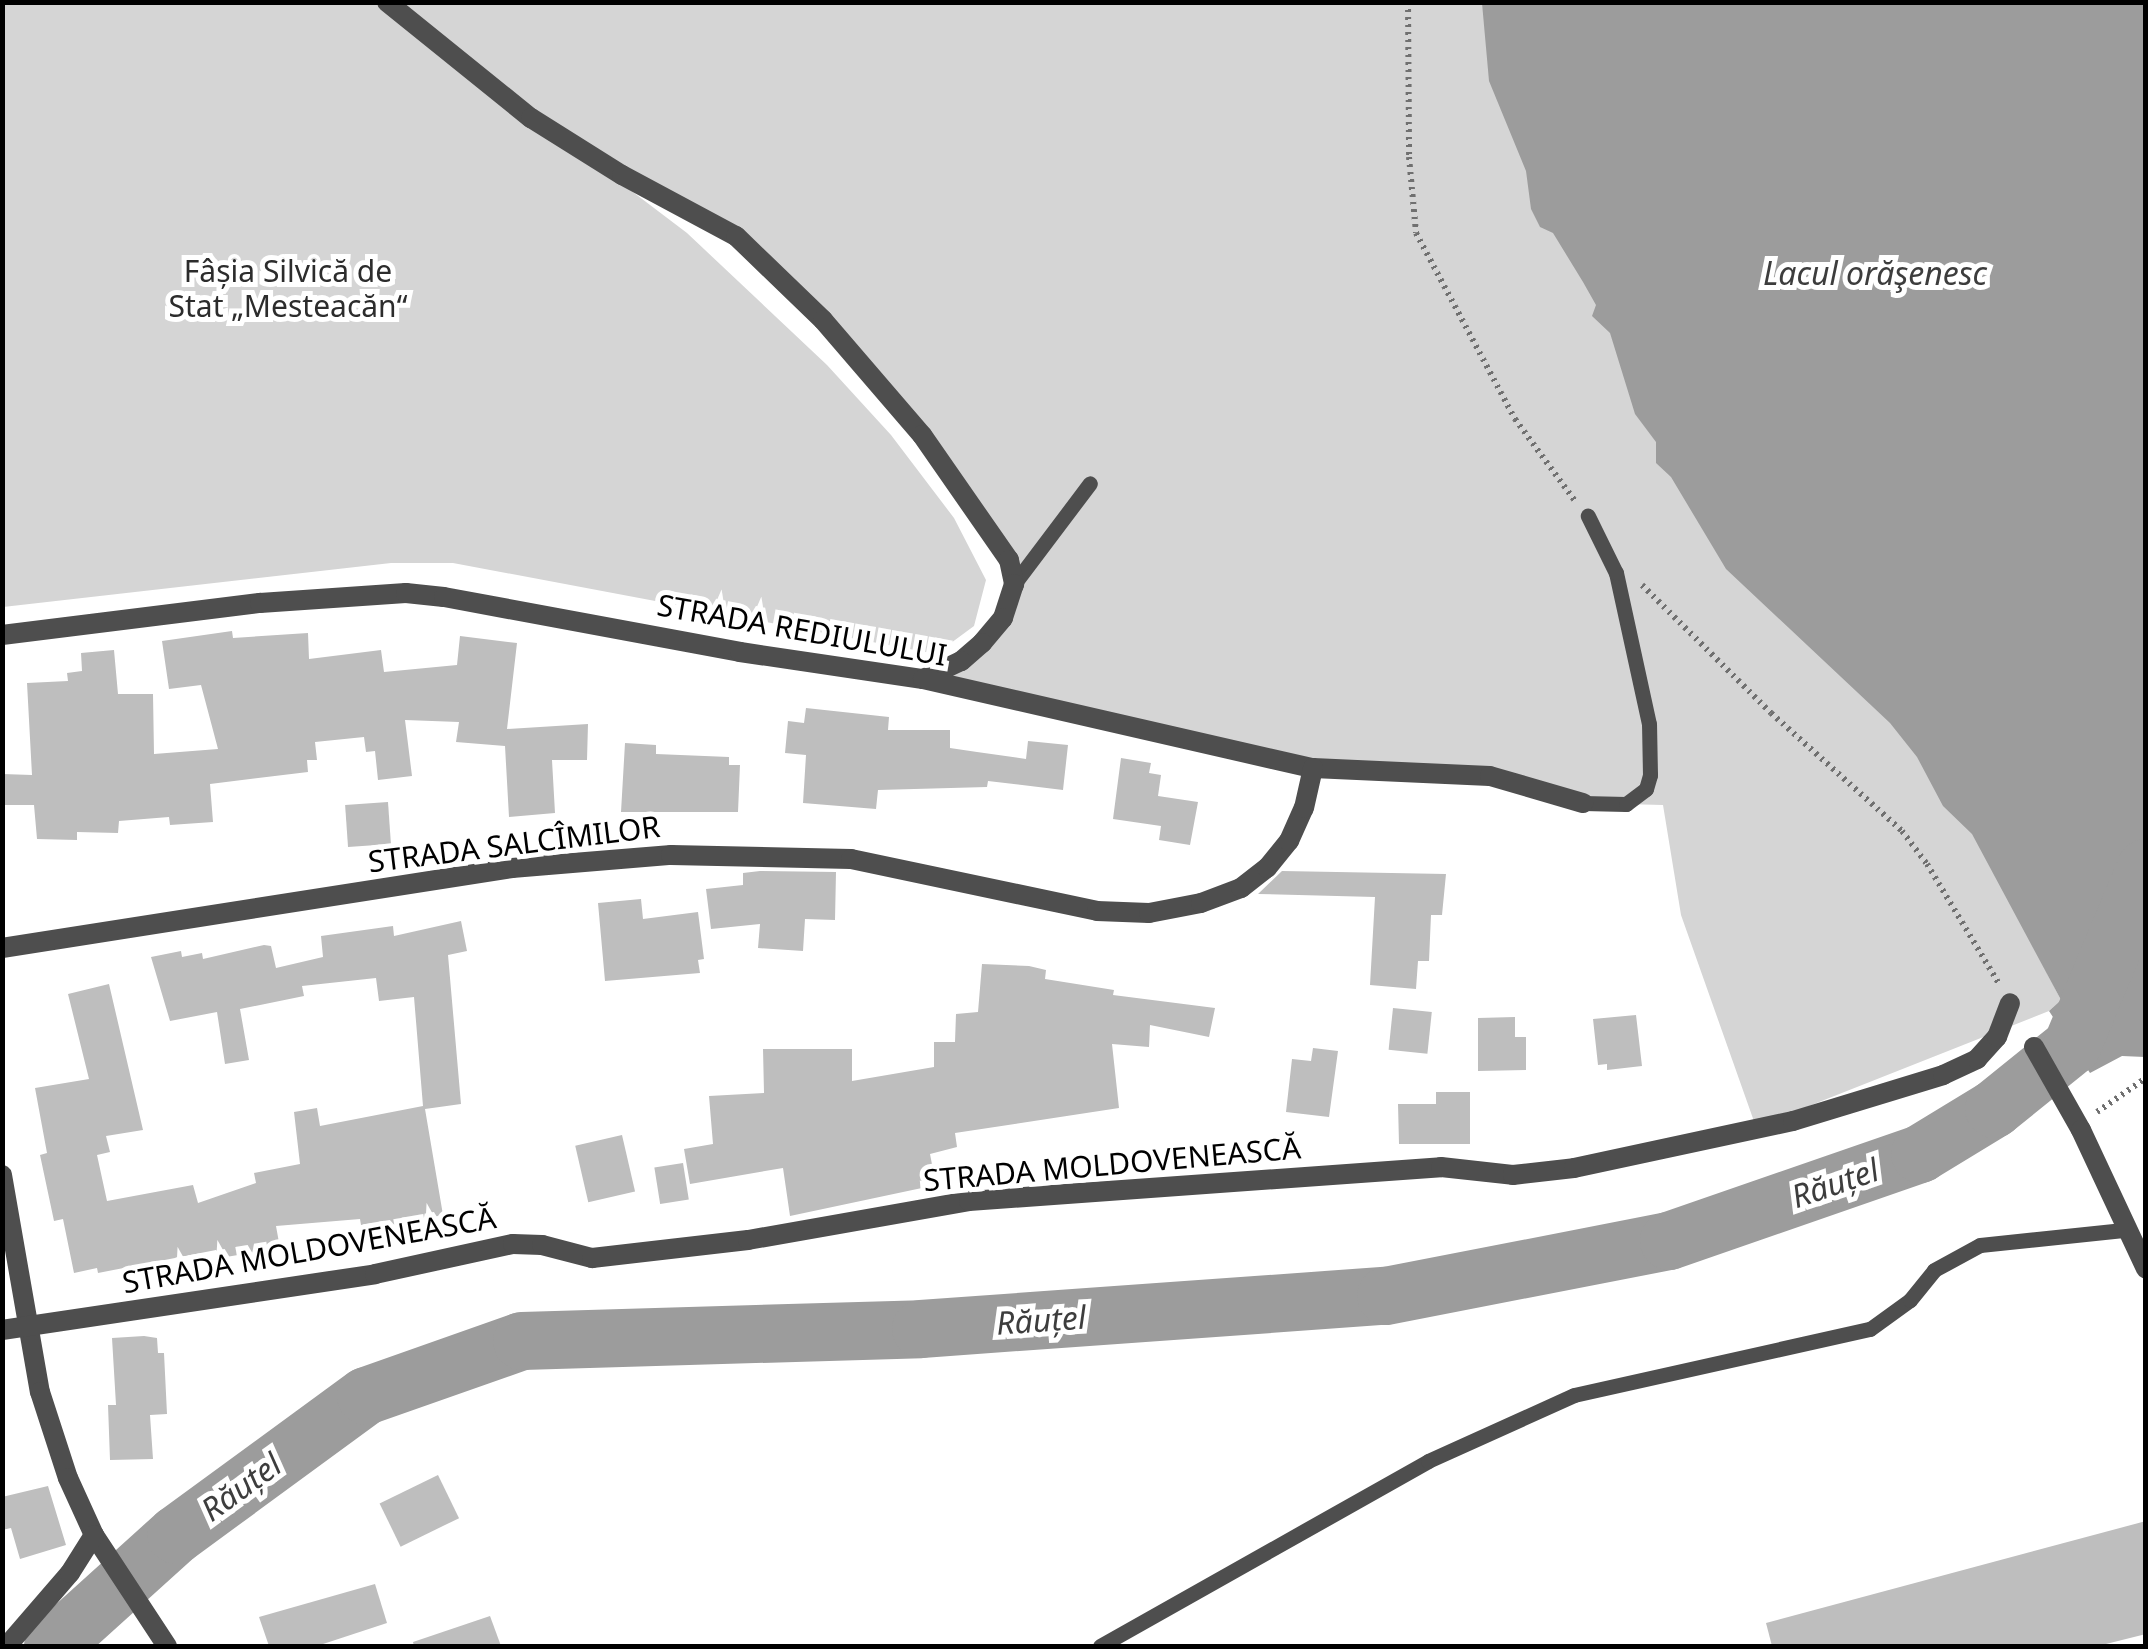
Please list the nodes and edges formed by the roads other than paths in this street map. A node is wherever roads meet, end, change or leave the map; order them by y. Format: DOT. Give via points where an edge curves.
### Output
graph roads {
  1 [pos="387,2"];
  2 [pos="1090,484"];
  3 [pos="1588,516"];
  4 [pos="1014,584"];
  5 [pos="2,635"];
  6 [pos="922,680"];
  7 [pos="1314,768"];
  8 [pos="1584,803"];
  9 [pos="2,948"];
  10 [pos="2010,1003"];
  11 [pos="2034,1047"];
  12 [pos="2,1175"];
  13 [pos="2124,1230"];
  14 [pos="2146,1269"];
  15 [pos="30,1327"];
  16 [pos="2,1330"];
  17 [pos="99,1541"];
  18 [pos="7,1646"];
  19 [pos="167,1646"];
  20 [pos="1100,1646"];
  1 -- 4 [label="street" via="531,118 736,236 779,274 922,435 1004,550"];
  2 -- 4 [label="lane"];
  3 -- 8 [label="lane" via="1616,573 1649,724 1650,775 1646,789 1626,804"];
  4 -- 6 [label="street" via="1002,618 982,643"];
  5 -- 6 [label="street, STRADA REDIULULUI" via="406,594"];
  6 -- 7 [label="street, STRADA REDIULULUI"];
  7 -- 8 [label="street, STRADA REDIULULUI" via="1490,776"];
  7 -- 9 [label="street, STRADA SALCÎMILOR" via="1289,841 1267,868 1241,888 1149,913 1097,912 851,860 671,855 512,868"];
  10 -- 15 [label="street, STRADA MOLDOVENEASCĂ" via="1997,1037 1977,1059 1943,1075 1793,1121 1574,1168 1513,1175 1441,1167 968,1201 748,1240 592,1258 513,1244 375,1274"];
  11 -- 13 [label="street"];
  12 -- 15 [label="street"];
  13 -- 14 [label="street"];
  13 -- 20 [label="lane" via="1980,1245 1934,1270 1910,1300 1870,1329 1574,1395 1428,1461"];
  15 -- 16 [label="street, STRADA MOLDOVENEASCĂ"];
  15 -- 17 [label="street" via="40,1392 68,1478"];
  17 -- 18 [label="street"];
  17 -- 19 [label="street"];
}
